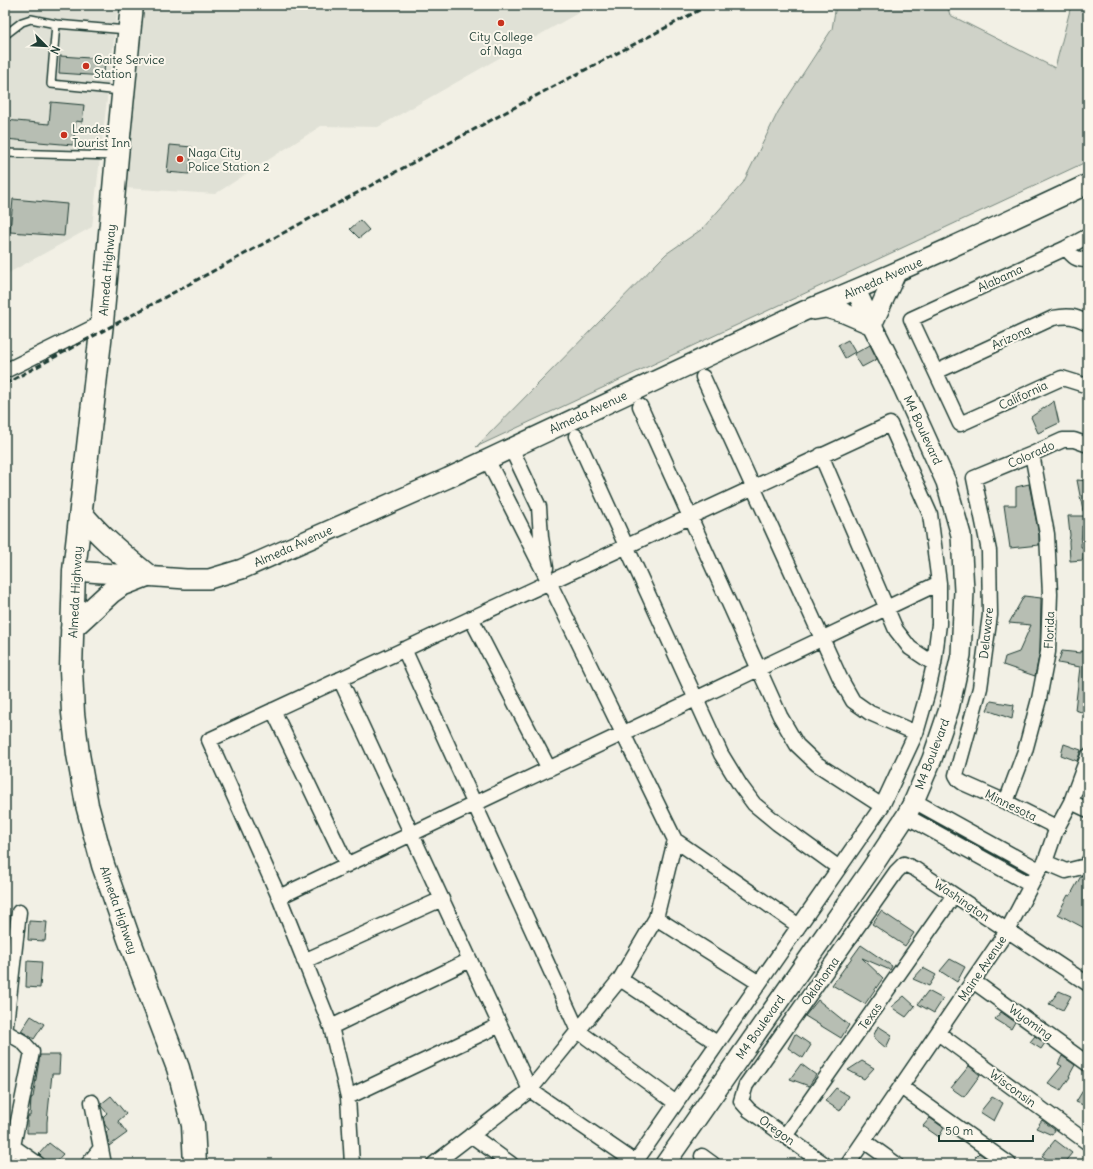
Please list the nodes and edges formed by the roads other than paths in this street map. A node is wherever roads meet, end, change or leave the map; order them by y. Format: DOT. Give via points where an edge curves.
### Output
graph roads {
  1 [pos="132,5"];
  2 [pos="56,24"];
  3 [pos="129,30"];
  4 [pos="5,35"];
  5 [pos="123,92"];
  6 [pos="5,152"];
  7 [pos="117,156"];
  8 [pos="1088,184"];
  9 [pos="1088,236"];
  10 [pos="1066,248"];
  11 [pos="1088,260"];
  12 [pos="896,273"];
  13 [pos="856,290"];
  14 [pos="804,311"];
  15 [pos="1088,322"];
  16 [pos="102,323"];
  17 [pos="872,325"];
  18 [pos="5,371"];
  19 [pos="936,372"];
  20 [pos="703,377"];
  21 [pos="1088,386"];
  22 [pos="640,406"];
  23 [pos="576,436"];
  24 [pos="1088,445"];
  25 [pos="511,448"];
  26 [pos="1032,454"];
  27 [pos="821,455"];
  28 [pos="487,460"];
  29 [pos="974,478"];
  30 [pos="753,487"];
  31 [pos="81,514"];
  32 [pos="690,516"];
  33 [pos="626,546"];
  34 [pos="74,571"];
  35 [pos="147,576"];
  36 [pos="549,582"];
  37 [pos="939,583"];
  38 [pos="886,608"];
  39 [pos="471,618"];
  40 [pos="72,628"];
  41 [pos="822,639"];
  42 [pos="404,649"];
  43 [pos="934,664"];
  44 [pos="759,669"];
  45 [pos="340,679"];
  46 [pos="696,699"];
  47 [pos="273,710"];
  48 [pos="916,733"];
  49 [pos="623,734"];
  50 [pos="1088,756"];
  51 [pos="549,769"];
  52 [pos="964,782"];
  53 [pos="1006,802"];
  54 [pos="1071,802"];
  55 [pos="474,804"];
  56 [pos="882,806"];
  57 [pos="910,808"];
  58 [pos="1088,810"];
  59 [pos="1058,828"];
  60 [pos="412,834"];
  61 [pos="674,840"];
  62 [pos="1088,862"];
  63 [pos="348,865"];
  64 [pos="1042,866"];
  65 [pos="839,868"];
  66 [pos="915,869"];
  67 [pos="1031,886"];
  68 [pos="954,895"];
  69 [pos="279,897"];
  70 [pos="442,899"];
  71 [pos="19,912"];
  72 [pos="656,918"];
  73 [pos="799,926"];
  74 [pos="1007,931"];
  75 [pos="470,960"];
  76 [pos="304,962"];
  77 [pos="620,979"];
  78 [pos="973,981"];
  79 [pos="759,983"];
  80 [pos="1088,984"];
  81 [pos="500,1025"];
  82 [pos="331,1027"];
  83 [pos="578,1031"];
  84 [pos="5,1032"];
  85 [pos="938,1033"];
  86 [pos="717,1043"];
  87 [pos="1088,1064"];
  88 [pos="901,1087"];
  89 [pos="530,1090"];
  90 [pos="348,1097"];
  91 [pos="92,1102"];
  92 [pos="676,1103"];
  93 [pos="749,1110"];
  94 [pos="471,1135"];
  95 [pos="785,1136"];
  96 [pos="864,1141"];
  97 [pos="9,1143"];
  98 [pos="1088,1143"];
  99 [pos="101,1148"];
  100 [pos="5,1160"];
  101 [pos="634,1163"];
  102 [pos="1004,1163"];
  103 [pos="38,1164"];
  104 [pos="88,1164"];
  105 [pos="104,1164"];
  106 [pos="195,1164"];
  107 [pos="352,1164"];
  108 [pos="434,1164"];
  109 [pos="511,1164"];
  110 [pos="665,1164"];
  111 [pos="824,1164"];
  112 [pos="848,1164"];
  113 [pos="896,1164"];
  1 -- 3 [label="highway, Almeda Highway"];
  2 -- 3 [label="lane"];
  2 -- 4 [label="lane" via="31,19 22,22"];
  2 -- 5 [label="lane" via="51,84"];
  3 -- 5 [label="highway, Almeda Highway"];
  5 -- 7 [label="highway, Almeda Highway"];
  6 -- 7 [label="lane"];
  7 -- 16 [label="highway, Almeda Highway"];
  8 -- 12 [label="main road, Almeda Avenue"];
  9 -- 10 [label="street, Alabama"];
  10 -- 11 [label="street" via="1072,257"];
  10 -- 19 [label="street, Alabama" via="911,319"];
  12 -- 13 [label="main road, Almeda Avenue"];
  12 -- 17 [label="main road"];
  13 -- 14 [label="main road, Almeda Avenue"];
  13 -- 17 [label="main road, M4 Boulevard"];
  14 -- 17 [label="main road" via="826,308"];
  14 -- 25 [label="main road, Almeda Avenue"];
  15 -- 19 [label="street, Arizona" via="1075,317 1053,318"];
  16 -- 18 [label="street"];
  16 -- 31 [label="highway, Almeda Highway"];
  17 -- 57 [label="main road, M4 Boulevard" via="946,482 961,535 964,591 960,655 949,709 932,759"];
  19 -- 21 [label="street, California" via="960,424 1062,378"];
  20 -- 30 [label="street"];
  22 -- 32 [label="street"];
  23 -- 33 [label="street"];
  24 -- 26 [label="street, Colorado" via="1074,440 1063,440"];
  25 -- 28 [label="main road, Almeda Avenue"];
  25 -- 36 [label="street" via="539,507"];
  26 -- 29 [label="street, Colorado"];
  26 -- 53 [label="street, Florida" via="1047,534 1050,594 1048,652 1025,752"];
  27 -- 30 [label="street"];
  27 -- 37 [label="street" via="890,424 930,514"];
  27 -- 38 [label="street"];
  28 -- 35 [label="main road, Almeda Avenue" via="242,569 209,579"];
  28 -- 36 [label="street"];
  29 -- 52 [label="street, Delaware" via="989,551 990,615 980,688 956,775"];
  30 -- 32 [label="street"];
  30 -- 41 [label="street"];
  31 -- 34 [label="highway, Almeda Highway"];
  31 -- 35 [label="highway" via="116,550"];
  32 -- 33 [label="street"];
  32 -- 44 [label="street"];
  33 -- 36 [label="street"];
  33 -- 46 [label="street"];
  34 -- 35 [label="main road, Almeda Avenue"];
  34 -- 40 [label="highway, Almeda Highway"];
  35 -- 40 [label="highway" via="111,592"];
  36 -- 39 [label="street"];
  36 -- 49 [label="street"];
  37 -- 38 [label="street"];
  37 -- 43 [label="street" via="939,624"];
  38 -- 41 [label="street"];
  38 -- 43 [label="street" via="896,630 910,648"];
  39 -- 42 [label="street"];
  39 -- 51 [label="street"];
  40 -- 106 [label="highway, Almeda Highway" via="73,713 88,805 105,872 178,1068 193,1125"];
  41 -- 44 [label="street"];
  41 -- 48 [label="street" via="853,701 870,713"];
  42 -- 45 [label="street"];
  42 -- 55 [label="street"];
  43 -- 48 [label="street"];
  44 -- 46 [label="street"];
  44 -- 56 [label="street" via="780,716 797,745 817,764"];
  45 -- 47 [label="street"];
  45 -- 60 [label="street"];
  46 -- 49 [label="street"];
  46 -- 65 [label="street" via="721,754 754,804"];
  47 -- 63 [label="street"];
  47 -- 69 [label="street" via="209,740"];
  48 -- 56 [label="street"];
  49 -- 51 [label="street"];
  49 -- 61 [label="street"];
  50 -- 54 [label="street, Maine Avenue"];
  51 -- 55 [label="street"];
  52 -- 53 [label="street, Minnesota"];
  53 -- 59 [label="street, Minnesota"];
  54 -- 58 [label="street"];
  54 -- 59 [label="street, Maine Avenue"];
  55 -- 60 [label="street"];
  55 -- 83 [label="street"];
  56 -- 65 [label="street"];
  57 -- 64 [label="street"];
  57 -- 67 [label="street"];
  57 -- 110 [label="main road, M4 Boulevard" via="871,869"];
  59 -- 64 [label="street, Maine Avenue"];
  60 -- 63 [label="street"];
  60 -- 70 [label="street"];
  61 -- 72 [label="street"];
  61 -- 73 [label="street"];
  62 -- 64 [label="street" via="1086,866 1066,871"];
  63 -- 69 [label="street"];
  64 -- 67 [label="street, Maine Avenue"];
  65 -- 73 [label="street"];
  66 -- 68 [label="street, Washington"];
  66 -- 93 [label="street, Oklahoma" via="904,864 896,872 746,1085 741,1101"];
  67 -- 74 [label="street, Maine Avenue"];
  68 -- 74 [label="street, Washington"];
  68 -- 95 [label="street, Texas"];
  69 -- 76 [label="street"];
  70 -- 75 [label="street"];
  70 -- 76 [label="street"];
  71 -- 84 [label="street"];
  72 -- 77 [label="street"];
  72 -- 79 [label="street"];
  73 -- 79 [label="street"];
  74 -- 78 [label="street, Maine Avenue"];
  74 -- 80 [label="street, Washington"];
  75 -- 81 [label="street"];
  75 -- 82 [label="street"];
  76 -- 82 [label="street"];
  77 -- 83 [label="street"];
  77 -- 86 [label="street"];
  78 -- 85 [label="street, Maine Avenue"];
  78 -- 87 [label="street, Wyoming"];
  79 -- 86 [label="street"];
  81 -- 89 [label="street"];
  81 -- 90 [label="street"];
  82 -- 90 [label="street"];
  83 -- 89 [label="street"];
  83 -- 92 [label="street"];
  84 -- 97 [label="street" via="23,1042 32,1052"];
  85 -- 88 [label="street, Maine Avenue"];
  85 -- 98 [label="street, Wisconsin"];
  86 -- 92 [label="street"];
  88 -- 96 [label="street, Maine Avenue"];
  88 -- 102 [label="street"];
  89 -- 94 [label="street"];
  89 -- 101 [label="street"];
  90 -- 107 [label="street"];
  91 -- 99 [label="street"];
  92 -- 101 [label="street"];
  93 -- 95 [label="street, Oregon"];
  94 -- 108 [label="street"];
  94 -- 109 [label="street"];
  95 -- 111 [label="street, Oregon"];
  96 -- 112 [label="street, Maine Avenue"];
  96 -- 113 [label="street"];
  97 -- 100 [label="street"];
  97 -- 103 [label="street"];
  99 -- 104 [label="street"];
  99 -- 105 [label="street"];
}
